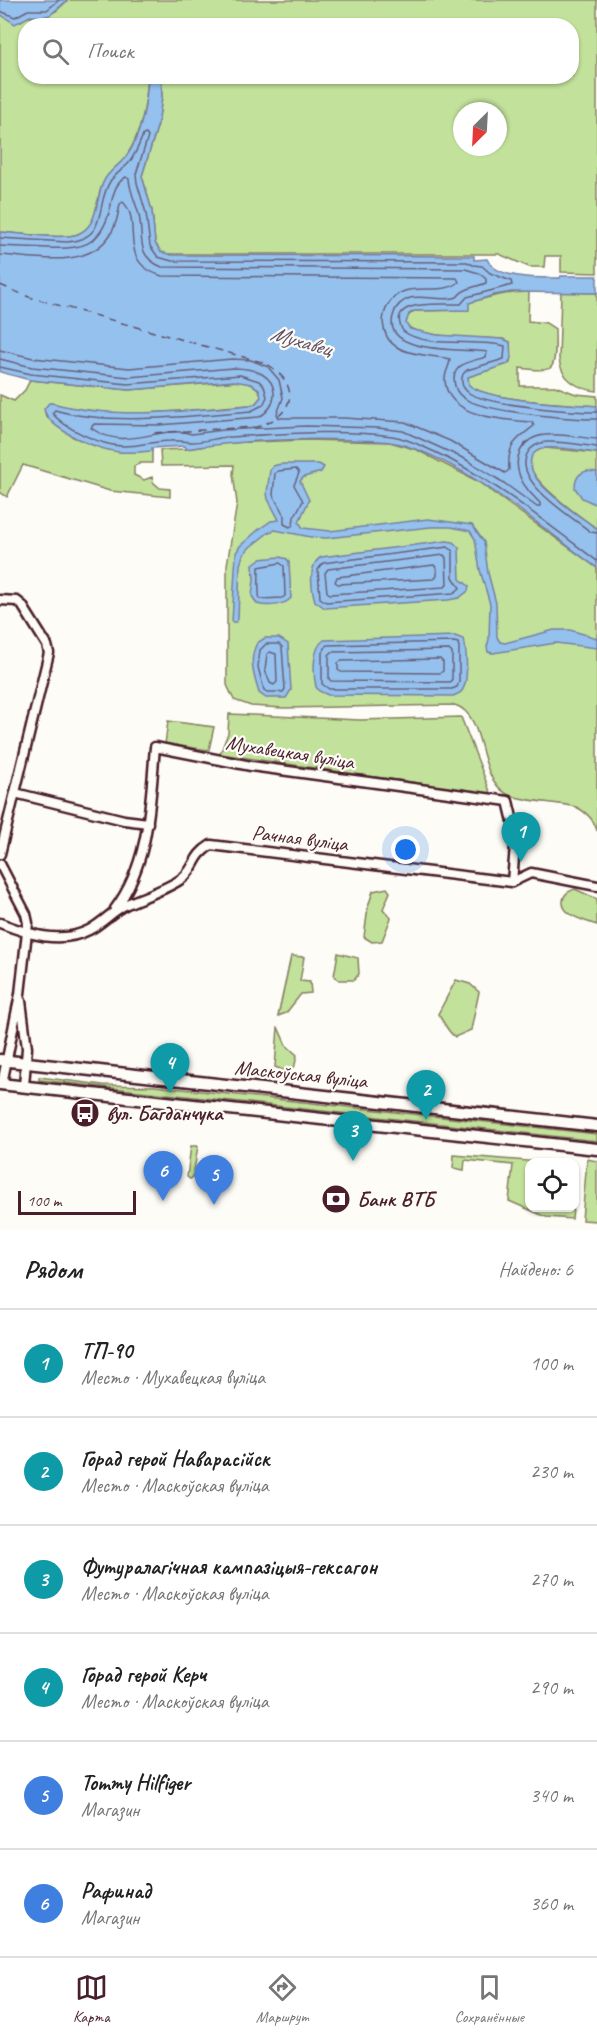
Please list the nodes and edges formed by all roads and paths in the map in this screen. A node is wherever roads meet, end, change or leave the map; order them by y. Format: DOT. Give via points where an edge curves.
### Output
graph roads {
  1 [pos="0,600"];
  2 [pos="15,793"];
  3 [pos="148,823"];
  4 [pos="0,854"];
  5 [pos="0,864"];
  6 [pos="512,882"];
  7 [pos="597,886"];
  8 [pos="115,910"];
  9 [pos="0,923"];
  10 [pos="27,933"];
  11 [pos="20,994"];
  12 [pos="3,1061"];
  13 [pos="26,1063"];
  14 [pos="1,1084"];
  15 [pos="24,1086"];
  16 [pos="597,1126"];
  17 [pos="597,1149"];
  1 -- 2 [label="street" via="22,605 49,653"];
  2 -- 3 [label="street"];
  2 -- 4 [label="street"];
  3 -- 6 [label="street, Мухавецкая вуліца" via="155,747 251,766 508,801 516,834"];
  3 -- 8 [label="street, Мухавецкая вуліца" via="135,876"];
  5 -- 10 [label="street" via="26,914"];
  6 -- 7 [label="street, Рачная вуліца" via="531,873"];
  6 -- 8 [label="street, Рачная вуліца" via="211,845 200,852 184,877"];
  8 -- 10 [label="street, Рачная вуліца" via="91,929 72,936"];
  9 -- 10 [label="street, Рачная вуліца"];
  10 -- 11 [label="street"];
  11 -- 12 [label="street"];
  11 -- 13 [label="street"];
  12 -- 13 [label="main road, Маскоўская вуліца"];
  12 -- 14 [label="street"];
  13 -- 15 [label="street"];
  13 -- 16 [label="main road, Маскоўская вуліца"];
  14 -- 15 [label="main road, Маскоўская вуліца"];
  15 -- 17 [label="main road, Маскоўская вуліца"];
}
